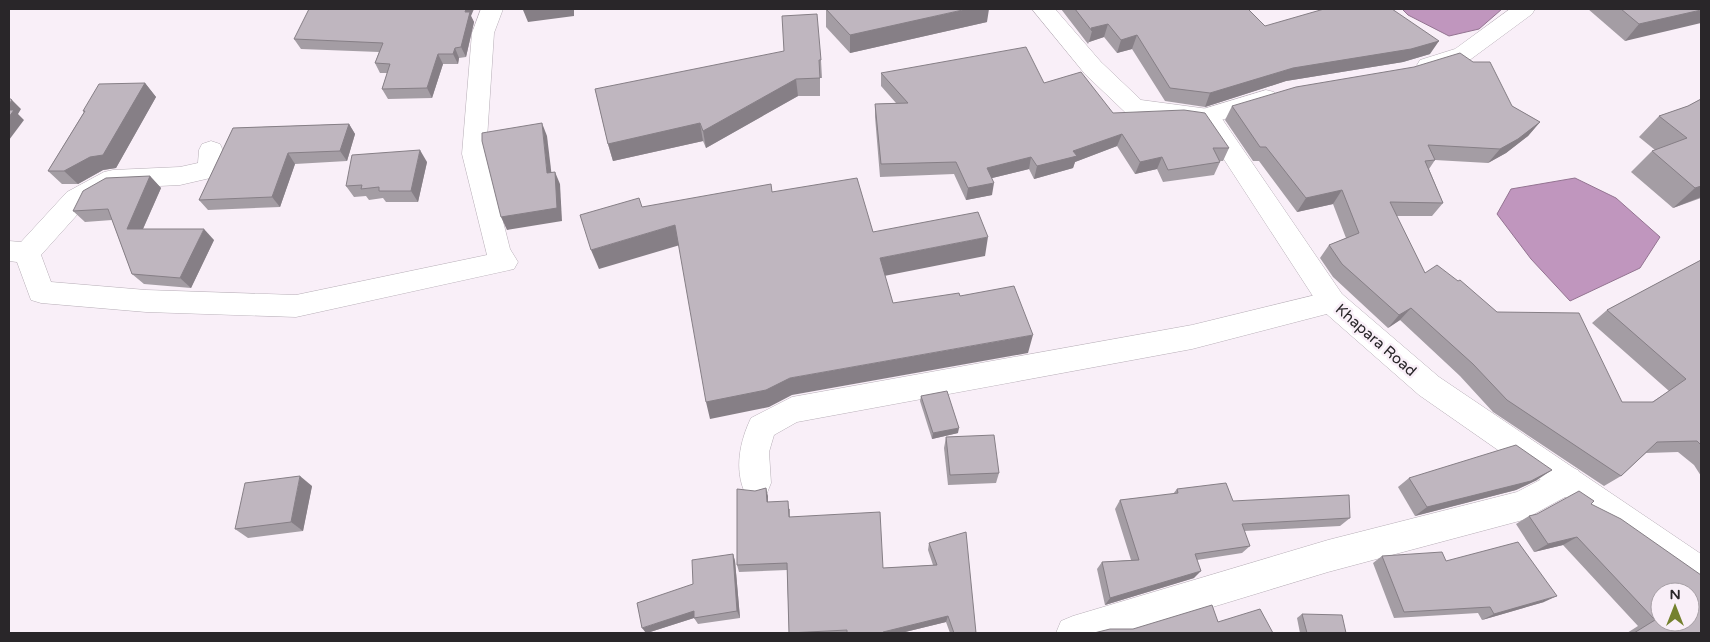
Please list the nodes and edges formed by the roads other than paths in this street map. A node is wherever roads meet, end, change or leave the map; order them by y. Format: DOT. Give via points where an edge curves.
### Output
graph roads {
  1 [pos="492,9"];
  2 [pos="1043,9"];
  3 [pos="1524,9"];
  4 [pos="1404,72"];
  5 [pos="1286,91"];
  6 [pos="1208,116"];
  7 [pos="211,150"];
  8 [pos="18,252"];
  9 [pos="1332,302"];
  10 [pos="1567,480"];
  11 [pos="756,483"];
  12 [pos="1701,573"];
  13 [pos="1073,633"];
  1 -- 8 [label="street" via="483,33 474,154 498,251 505,262 296,306 146,301 41,292"];
  2 -- 6 [label="street" via="1093,68 1135,108"];
  3 -- 4 [label="street" via="1463,54"];
  5 -- 6 [label="street"];
  6 -- 9 [label="street, Khapara Road"];
  7 -- 8 [label="street" via="210,168 180,176 113,179 76,200"];
  9 -- 10 [label="street, Khapara Road" via="1429,386"];
  9 -- 11 [label="street" via="1192,338 792,410 761,427 754,452"];
  10 -- 12 [label="street, Khapara Road"];
  10 -- 13 [label="street" via="1523,505 1328,556"];
}
